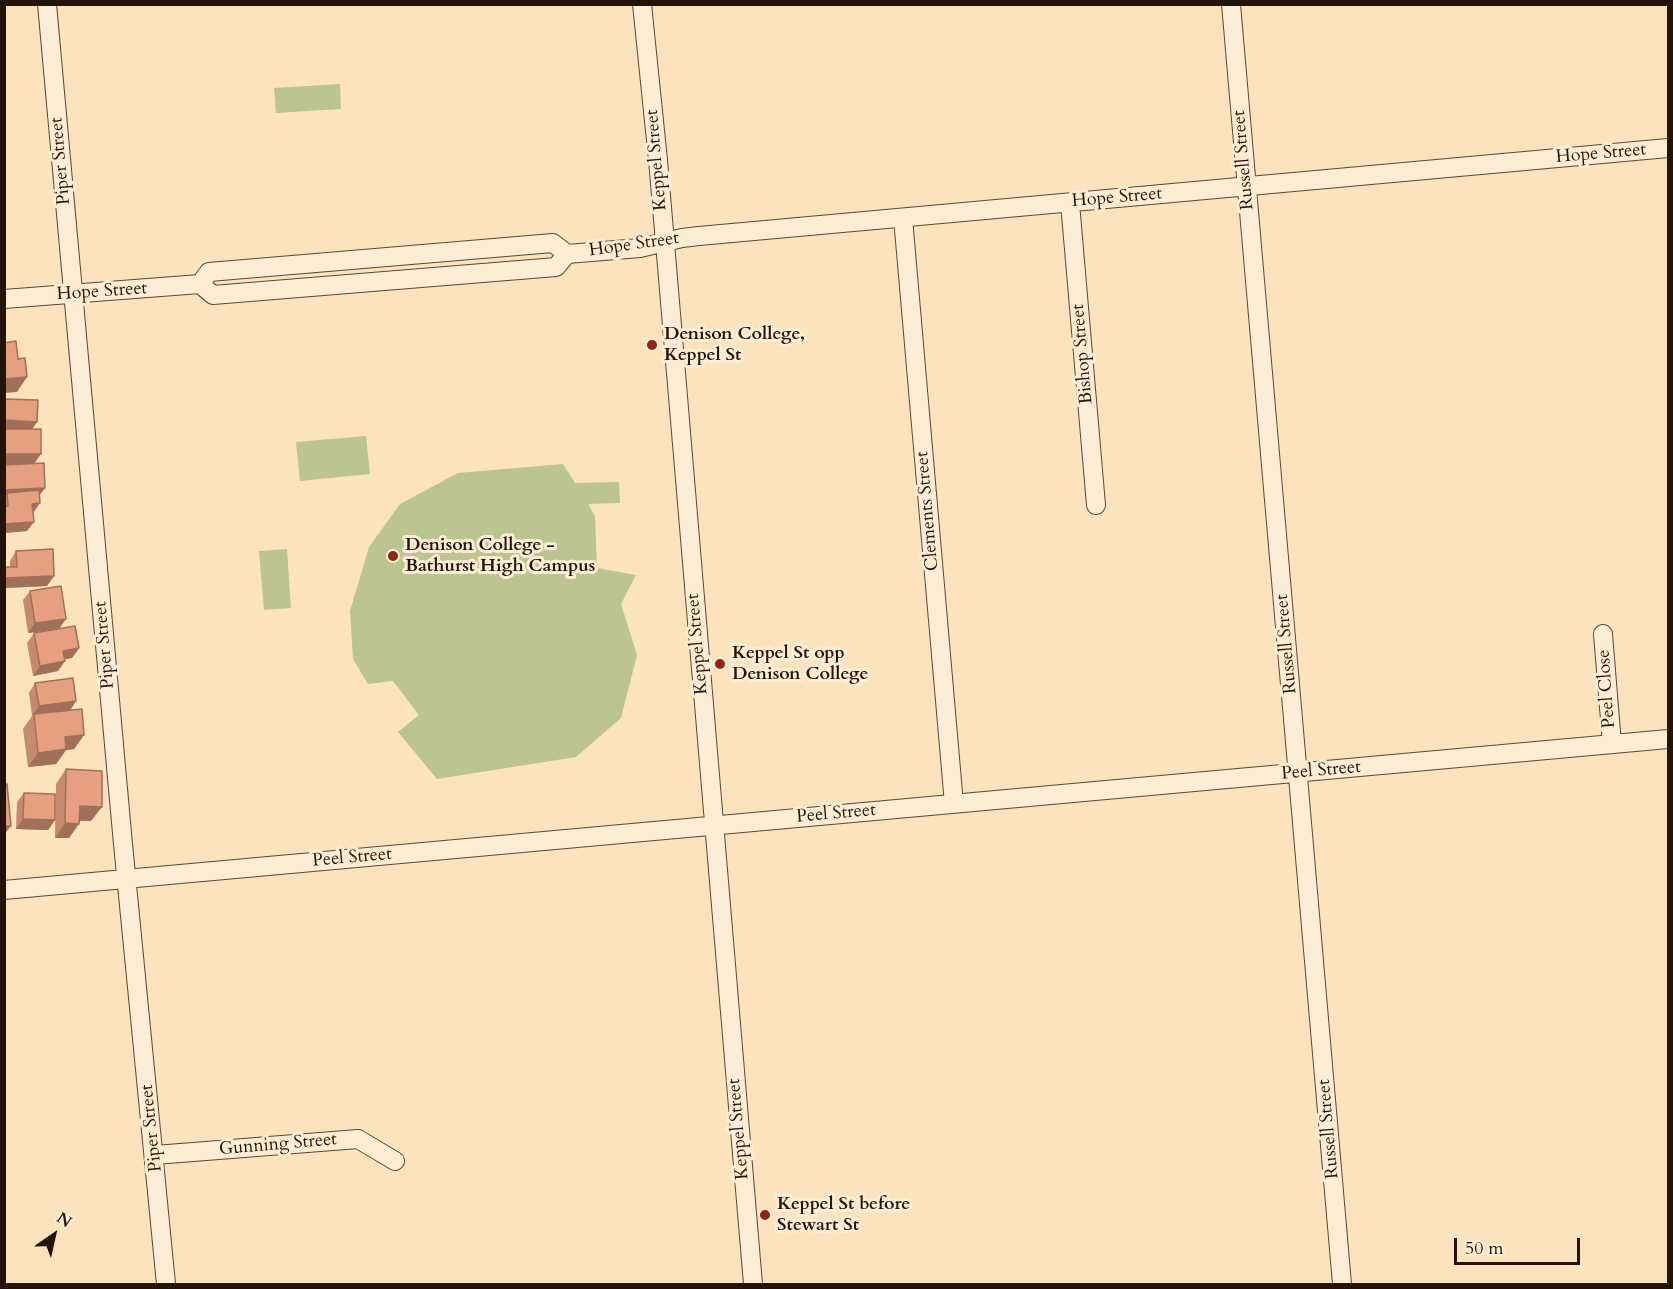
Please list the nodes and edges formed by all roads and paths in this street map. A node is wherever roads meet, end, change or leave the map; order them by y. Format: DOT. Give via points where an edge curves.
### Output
graph roads {
  1 [pos="47,4"];
  2 [pos="642,4"];
  3 [pos="1231,4"];
  4 [pos="1668,148"];
  5 [pos="1246,187"];
  6 [pos="1070,203"];
  7 [pos="903,218"];
  8 [pos="664,242"];
  9 [pos="73,294"];
  10 [pos="4,299"];
  11 [pos="1096,505"];
  12 [pos="1603,634"];
  13 [pos="1668,739"];
  14 [pos="1612,744"];
  15 [pos="1299,773"];
  16 [pos="954,804"];
  17 [pos="713,826"];
  18 [pos="127,880"];
  19 [pos="4,890"];
  20 [pos="155,1155"];
  21 [pos="395,1161"];
  22 [pos="166,1284"];
  23 [pos="753,1284"];
  24 [pos="1342,1284"];
  1 -- 9 [label="street, Piper Street"];
  2 -- 8 [label="street, Keppel Street"];
  3 -- 5 [label="street, Russell Street"];
  4 -- 5 [label="street, Hope Street"];
  5 -- 6 [label="street, Hope Street"];
  5 -- 15 [label="street, Russell Street"];
  6 -- 7 [label="street, Hope Street"];
  6 -- 11 [label="street, Bishop Street"];
  7 -- 8 [label="street, Hope Street"];
  7 -- 16 [label="street, Clements Street"];
  8 -- 9 [label="street, Hope Street" via="640,248 567,254 556,267 213,295 200,284"];
  8 -- 17 [label="street, Keppel Street"];
  9 -- 10 [label="street, Hope Street"];
  9 -- 18 [label="street, Piper Street"];
  12 -- 14 [label="street, Peel Close"];
  13 -- 14 [label="street, Peel Street"];
  14 -- 15 [label="street, Peel Street"];
  15 -- 16 [label="street, Peel Street"];
  15 -- 24 [label="street, Russell Street"];
  16 -- 17 [label="street, Peel Street"];
  17 -- 18 [label="street, Peel Street"];
  17 -- 23 [label="street, Keppel Street"];
  18 -- 19 [label="street, Peel Street"];
  18 -- 20 [label="street, Piper Street"];
  20 -- 21 [label="street, Gunning Street" via="358,1138"];
  20 -- 22 [label="street, Piper Street"];
}
